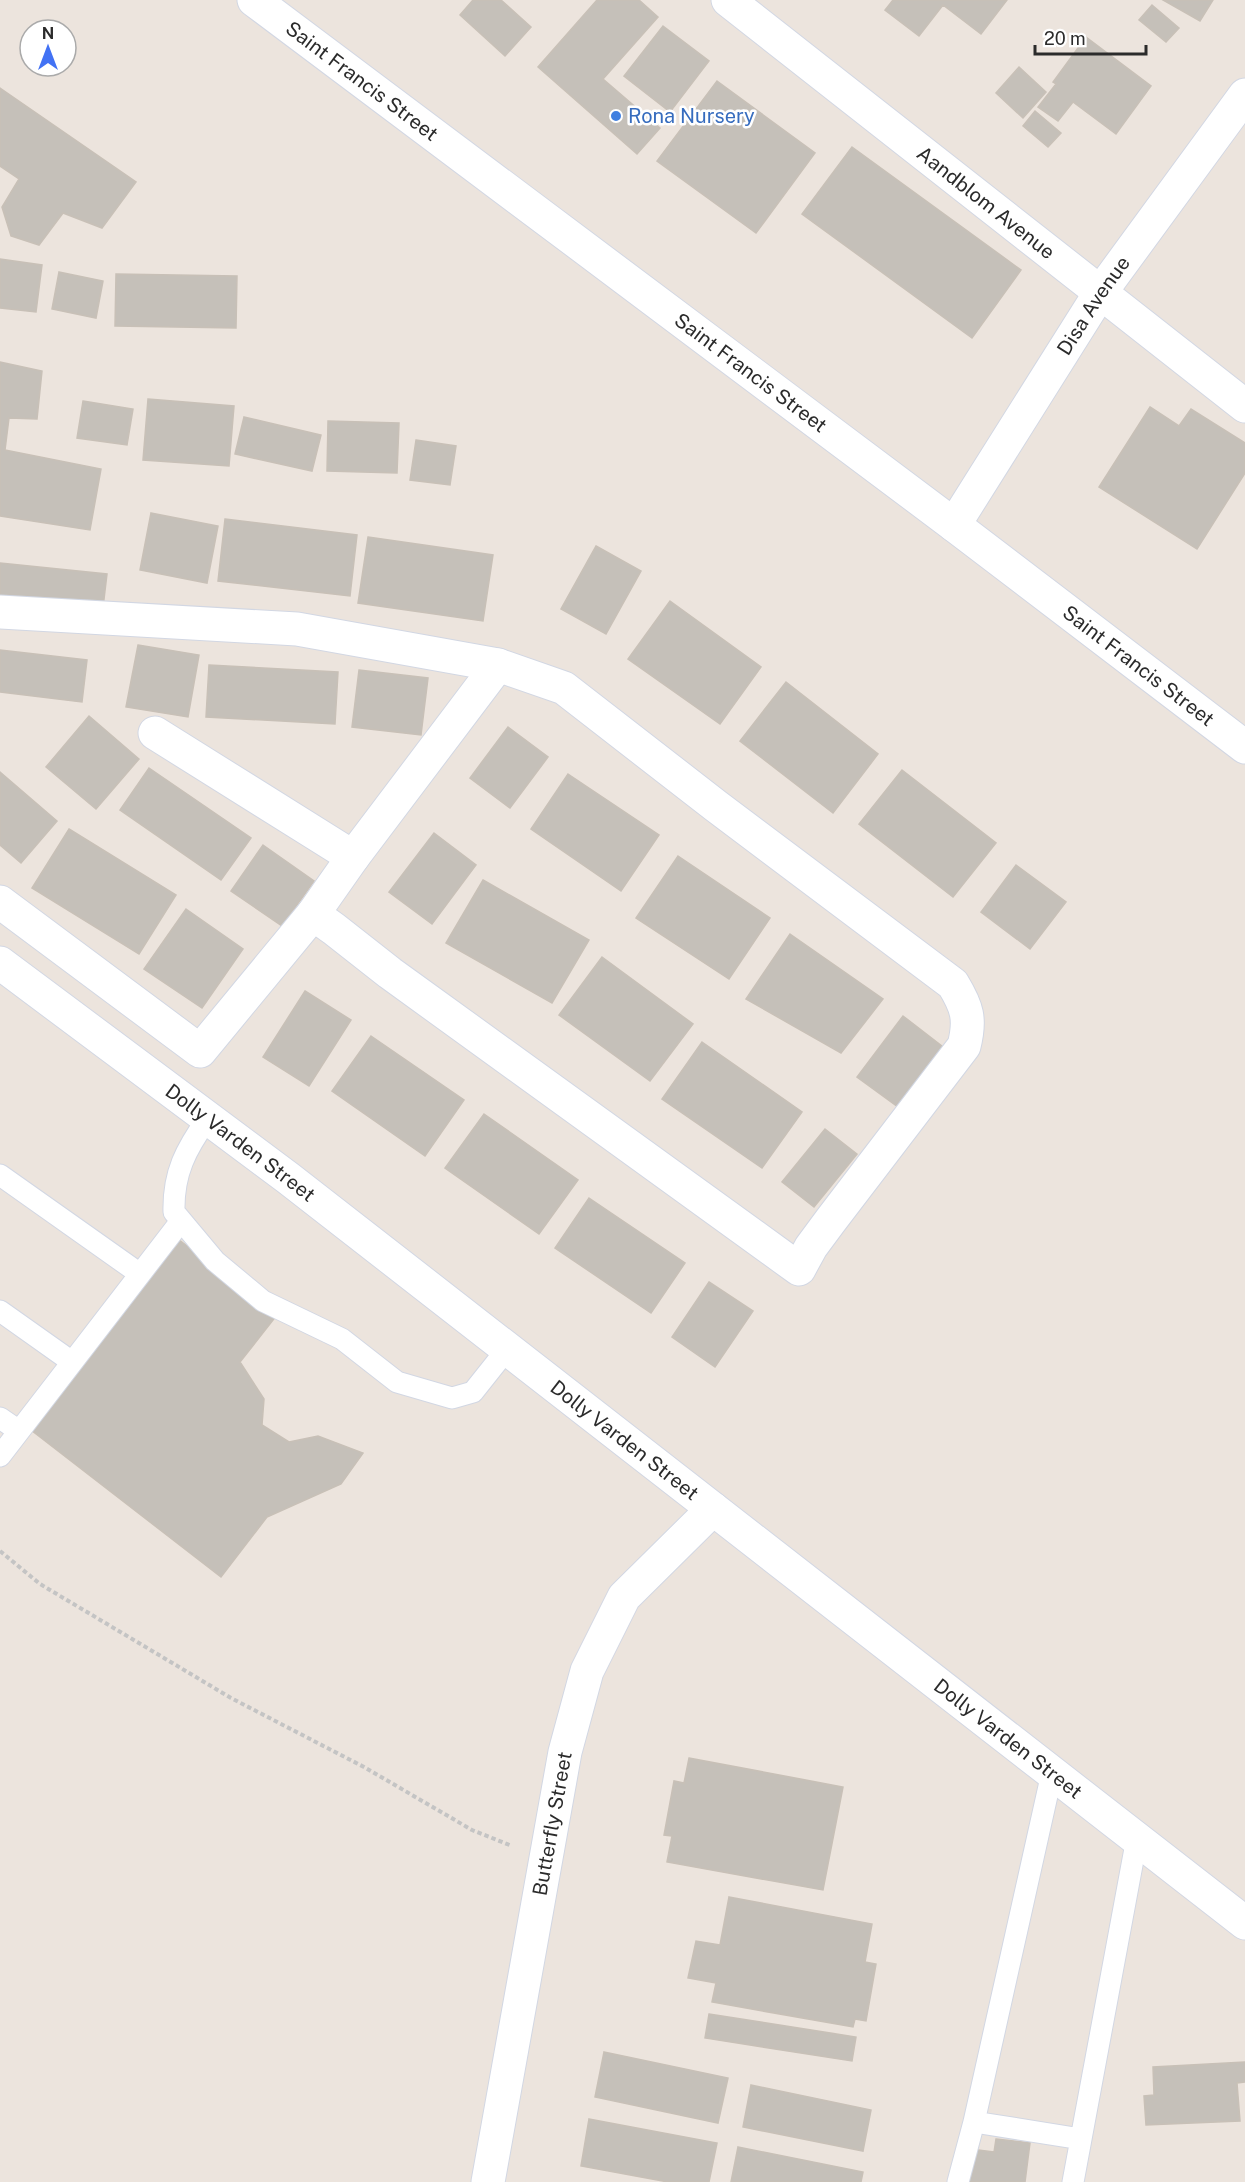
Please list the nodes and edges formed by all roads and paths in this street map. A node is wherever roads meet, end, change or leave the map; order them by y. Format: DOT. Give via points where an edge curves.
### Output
graph roads {
  1 [pos="254,0"];
  2 [pos="728,0"];
  3 [pos="1245,95"];
  4 [pos="1100,293"];
  5 [pos="1245,406"];
  6 [pos="954,525"];
  7 [pos="0,612"];
  8 [pos="498,665"];
  9 [pos="154,734"];
  10 [pos="1245,747"];
  11 [pos="353,857"];
  12 [pos="0,902"];
  13 [pos="313,915"];
  14 [pos="0,963"];
  15 [pos="208,1118"];
  16 [pos="0,1175"];
  17 [pos="181,1221"];
  18 [pos="140,1274"];
  19 [pos="0,1311"];
  20 [pos="508,1348"];
  21 [pos="72,1362"];
  22 [pos="0,1419"];
  23 [pos="19,1431"];
  24 [pos="0,1456"];
  25 [pos="713,1509"];
  26 [pos="0,1551"];
  27 [pos="1052,1773"];
  28 [pos="1137,1838"];
  29 [pos="546,1860"];
  30 [pos="1245,1923"];
  31 [pos="974,2122"];
  32 [pos="1081,2139"];
  33 [pos="488,2182"];
  34 [pos="958,2182"];
  35 [pos="1073,2182"];
  1 -- 6 [label="street, Saint Francis Street"];
  2 -- 4 [label="street, Aandblom Avenue"];
  3 -- 4 [label="street, Disa Avenue"];
  4 -- 5 [label="street, Aandblom Avenue"];
  4 -- 6 [label="street, Disa Avenue"];
  6 -- 10 [label="street, Saint Francis Street"];
  7 -- 8 [label="street" via="297,629"];
  8 -- 11 [label="street"];
  8 -- 13 [label="street" via="564,688 953,984 967,1009 964,1046 811,1247 799,1269"];
  9 -- 11 [label="street"];
  11 -- 13 [label="street"];
  12 -- 13 [label="street" via="200,1051"];
  14 -- 15 [label="street, Dolly Varden Street"];
  15 -- 17 [label="lane" via="189,1144 177,1172 174,1212"];
  15 -- 20 [label="street, Dolly Varden Street"];
  16 -- 18 [label="lane"];
  17 -- 18 [label="lane"];
  17 -- 20 [label="lane" via="215,1261 263,1301 342,1339 397,1382 452,1398 473,1392"];
  18 -- 21 [label="lane"];
  19 -- 21 [label="lane"];
  20 -- 25 [label="street, Dolly Varden Street"];
  21 -- 23 [label="lane"];
  22 -- 23 [label="lane"];
  23 -- 24 [label="lane"];
  25 -- 27 [label="street, Dolly Varden Street"];
  25 -- 29 [label="street, Butterfly Street" via="624,1597 587,1671 565,1752"];
  26 -- 29 [label="path" via="40,1584 231,1698 364,1767 472,1830"];
  27 -- 28 [label="street, Dolly Varden Street"];
  27 -- 31 [label="lane"];
  28 -- 30 [label="street, Dolly Varden Street"];
  28 -- 32 [label="lane"];
  29 -- 33 [label="street, Butterfly Street"];
  31 -- 32 [label="lane"];
  31 -- 34 [label="lane"];
  32 -- 35 [label="lane"];
}
